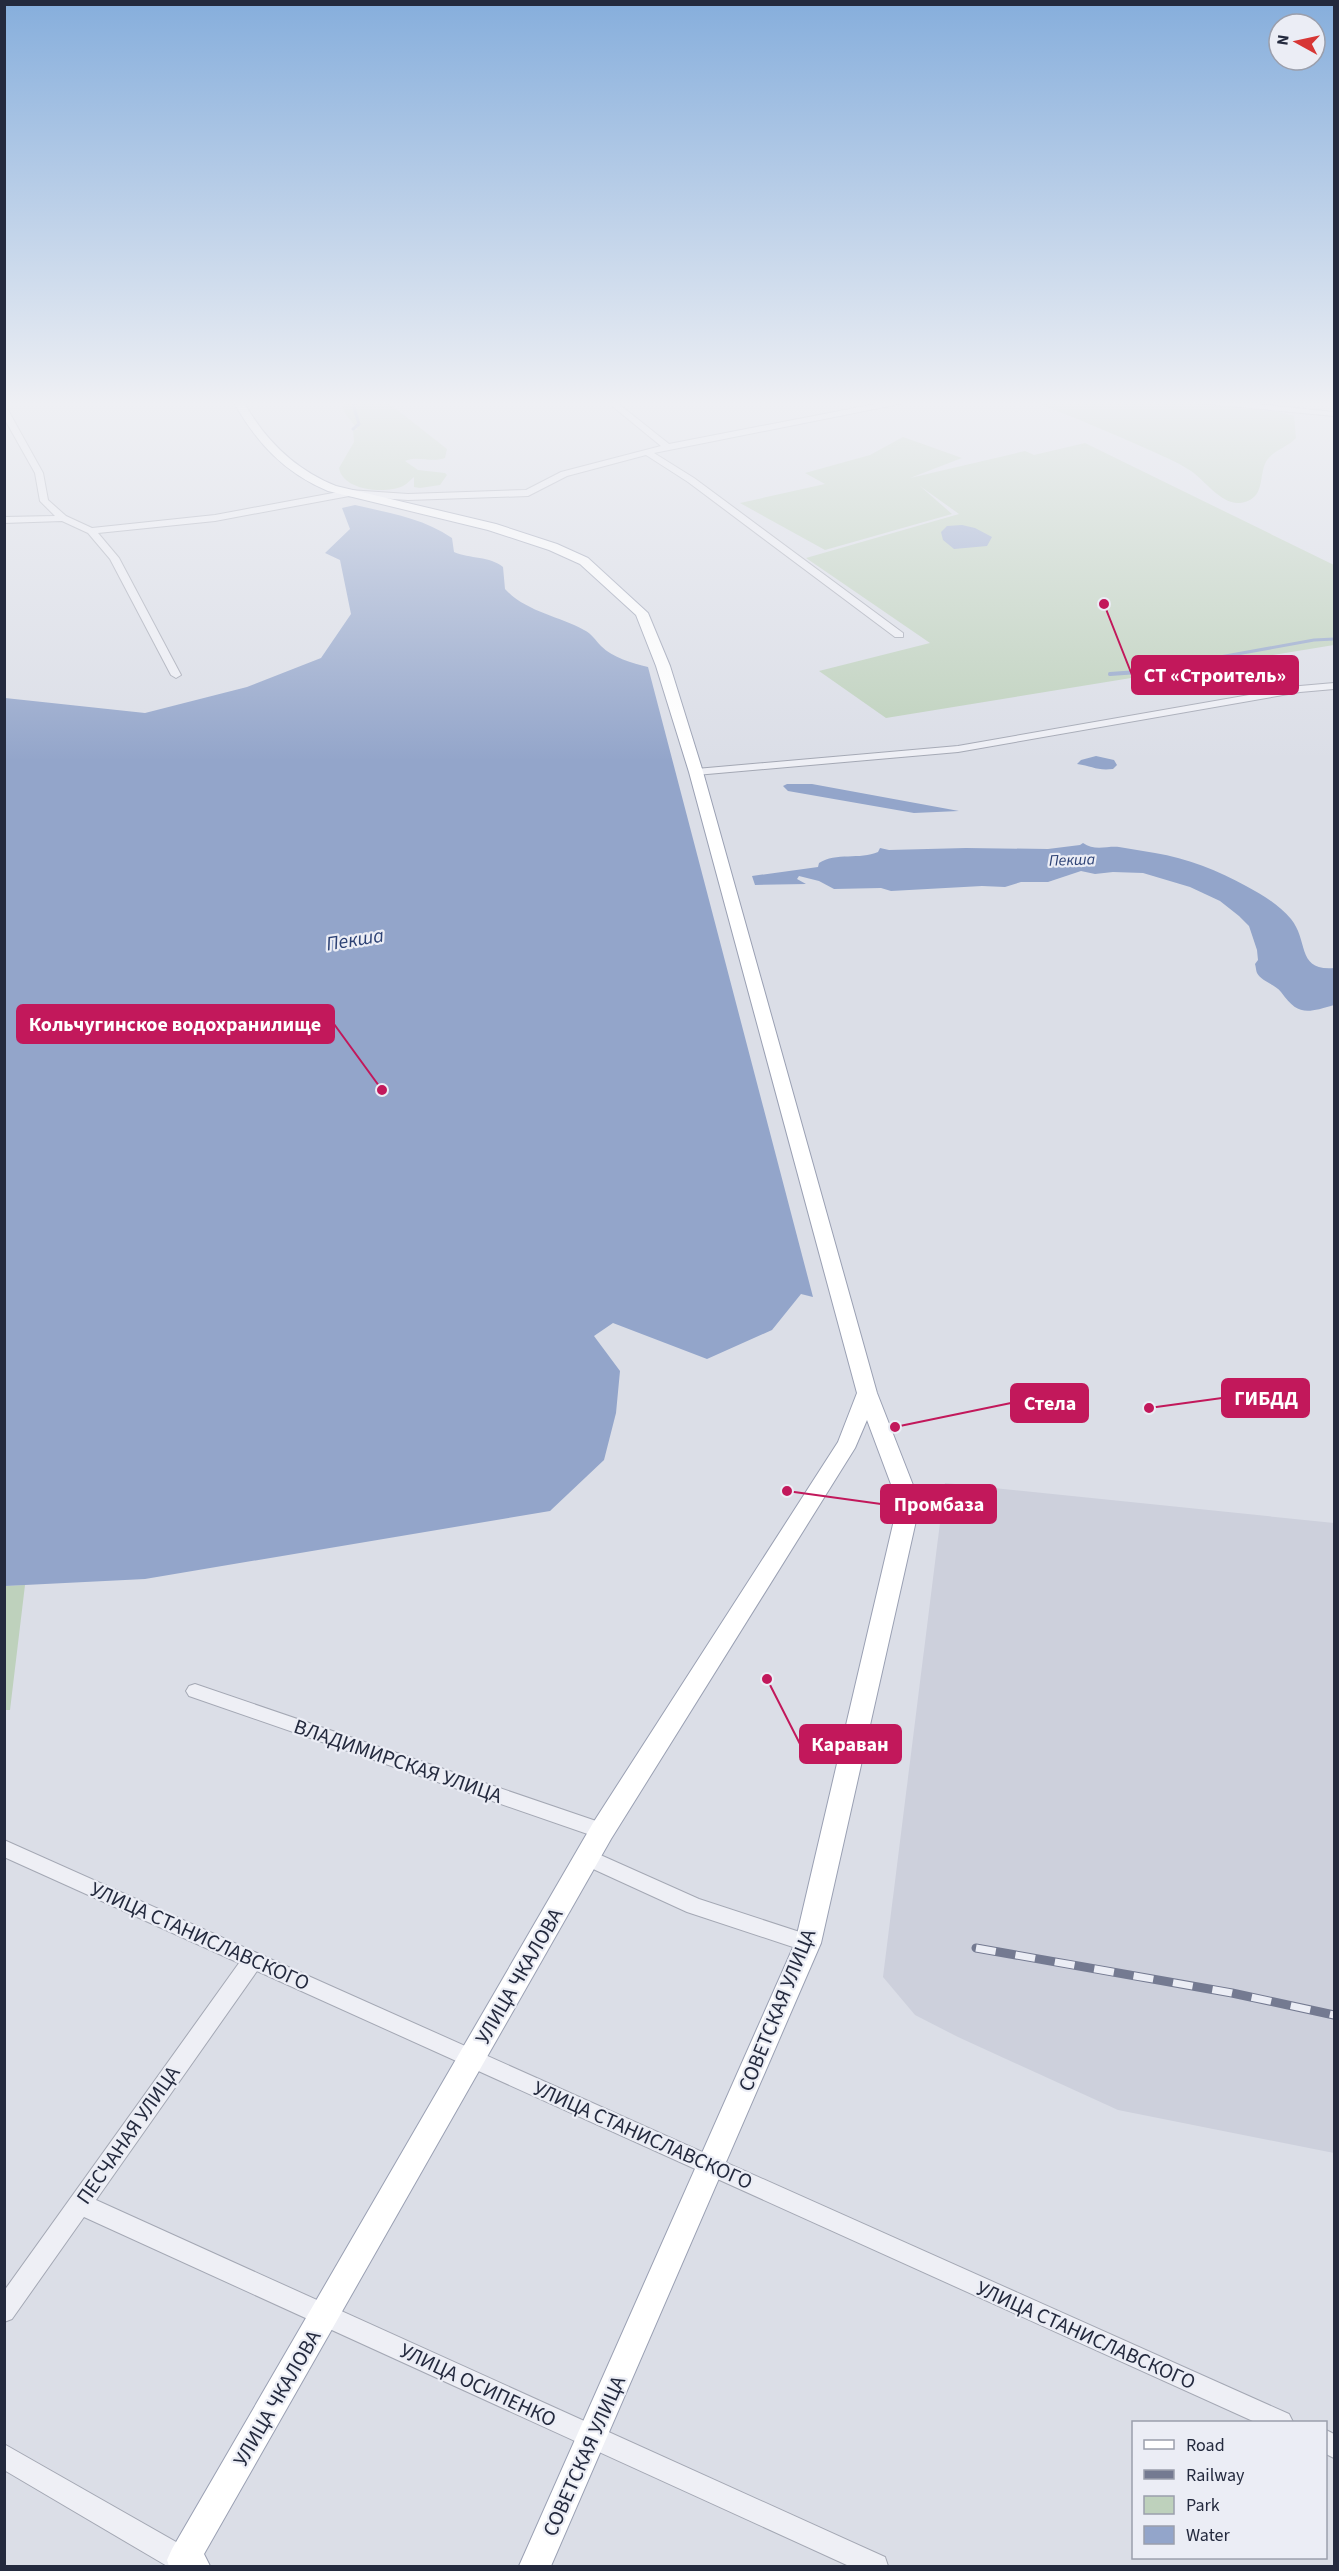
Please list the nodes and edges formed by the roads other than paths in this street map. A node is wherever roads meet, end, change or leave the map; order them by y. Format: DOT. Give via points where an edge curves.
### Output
graph roads {
  1 [pos="69,521"];
  2 [pos="187,521"];
  3 [pos="467,521"];
  4 [pos="746,521"];
  5 [pos="91,531"];
  6 [pos="899,635"];
  7 [pos="176,675"];
  8 [pos="1335,686"];
  9 [pos="696,772"];
  10 [pos="867,1393"];
  11 [pos="195,1691"];
  12 [pos="602,1831"];
  13 [pos="4,1848"];
  14 [pos="587,1857"];
  15 [pos="808,1943"];
  16 [pos="253,1960"];
  17 [pos="472,2059"];
  18 [pos="711,2166"];
  19 [pos="80,2204"];
  20 [pos="4,2311"];
  21 [pos="325,2315"];
  22 [pos="1279,2421"];
  23 [pos="593,2438"];
  24 [pos="4,2456"];
  25 [pos="186,2564"];
  26 [pos="535,2566"];
  27 [pos="876,2566"];
  1 -- 5 [label="street"];
  2 -- 5 [label="street"];
  3 -- 9 [label="main road, СОВЕТСКАЯ УЛИЦА" via="553,547 584,561 642,613"];
  4 -- 6 [label="street"];
  5 -- 7 [label="street" via="114,558"];
  8 -- 9 [label="street" via="958,749"];
  9 -- 10 [label="main road, СОВЕТСКАЯ УЛИЦА"];
  10 -- 12 [label="main road, УЛИЦА ЧКАЛОВА" via="848,1443"];
  10 -- 15 [label="main road, СОВЕТСКАЯ УЛИЦА" via="909,1503"];
  11 -- 12 [label="street, ВЛАДИМИРСКАЯ УЛИЦА"];
  12 -- 14 [label="main road, УЛИЦА ЧКАЛОВА"];
  13 -- 16 [label="street, УЛИЦА СТАНИСЛАВСКОГО"];
  14 -- 15 [label="street" via="694,1906"];
  14 -- 17 [label="main road, УЛИЦА ЧКАЛОВА"];
  15 -- 18 [label="main road, СОВЕТСКАЯ УЛИЦА"];
  16 -- 17 [label="street, УЛИЦА СТАНИСЛАВСКОГО"];
  16 -- 19 [label="street, ПЕСЧАНАЯ УЛИЦА"];
  17 -- 18 [label="street, УЛИЦА СТАНИСЛАВСКОГО"];
  17 -- 21 [label="main road, УЛИЦА ЧКАЛОВА"];
  18 -- 22 [label="street, УЛИЦА СТАНИСЛАВСКОГО"];
  18 -- 23 [label="main road, СОВЕТСКАЯ УЛИЦА"];
  19 -- 20 [label="street, ПЕСЧАНАЯ УЛИЦА"];
  19 -- 21 [label="street, УЛИЦА ОСИПЕНКО"];
  21 -- 23 [label="street, УЛИЦА ОСИПЕНКО"];
  21 -- 25 [label="main road, УЛИЦА ЧКАЛОВА"];
  23 -- 26 [label="main road, СОВЕТСКАЯ УЛИЦА"];
  23 -- 27 [label="street, УЛИЦА ОСИПЕНКО"];
  24 -- 25 [label="street"];
}
